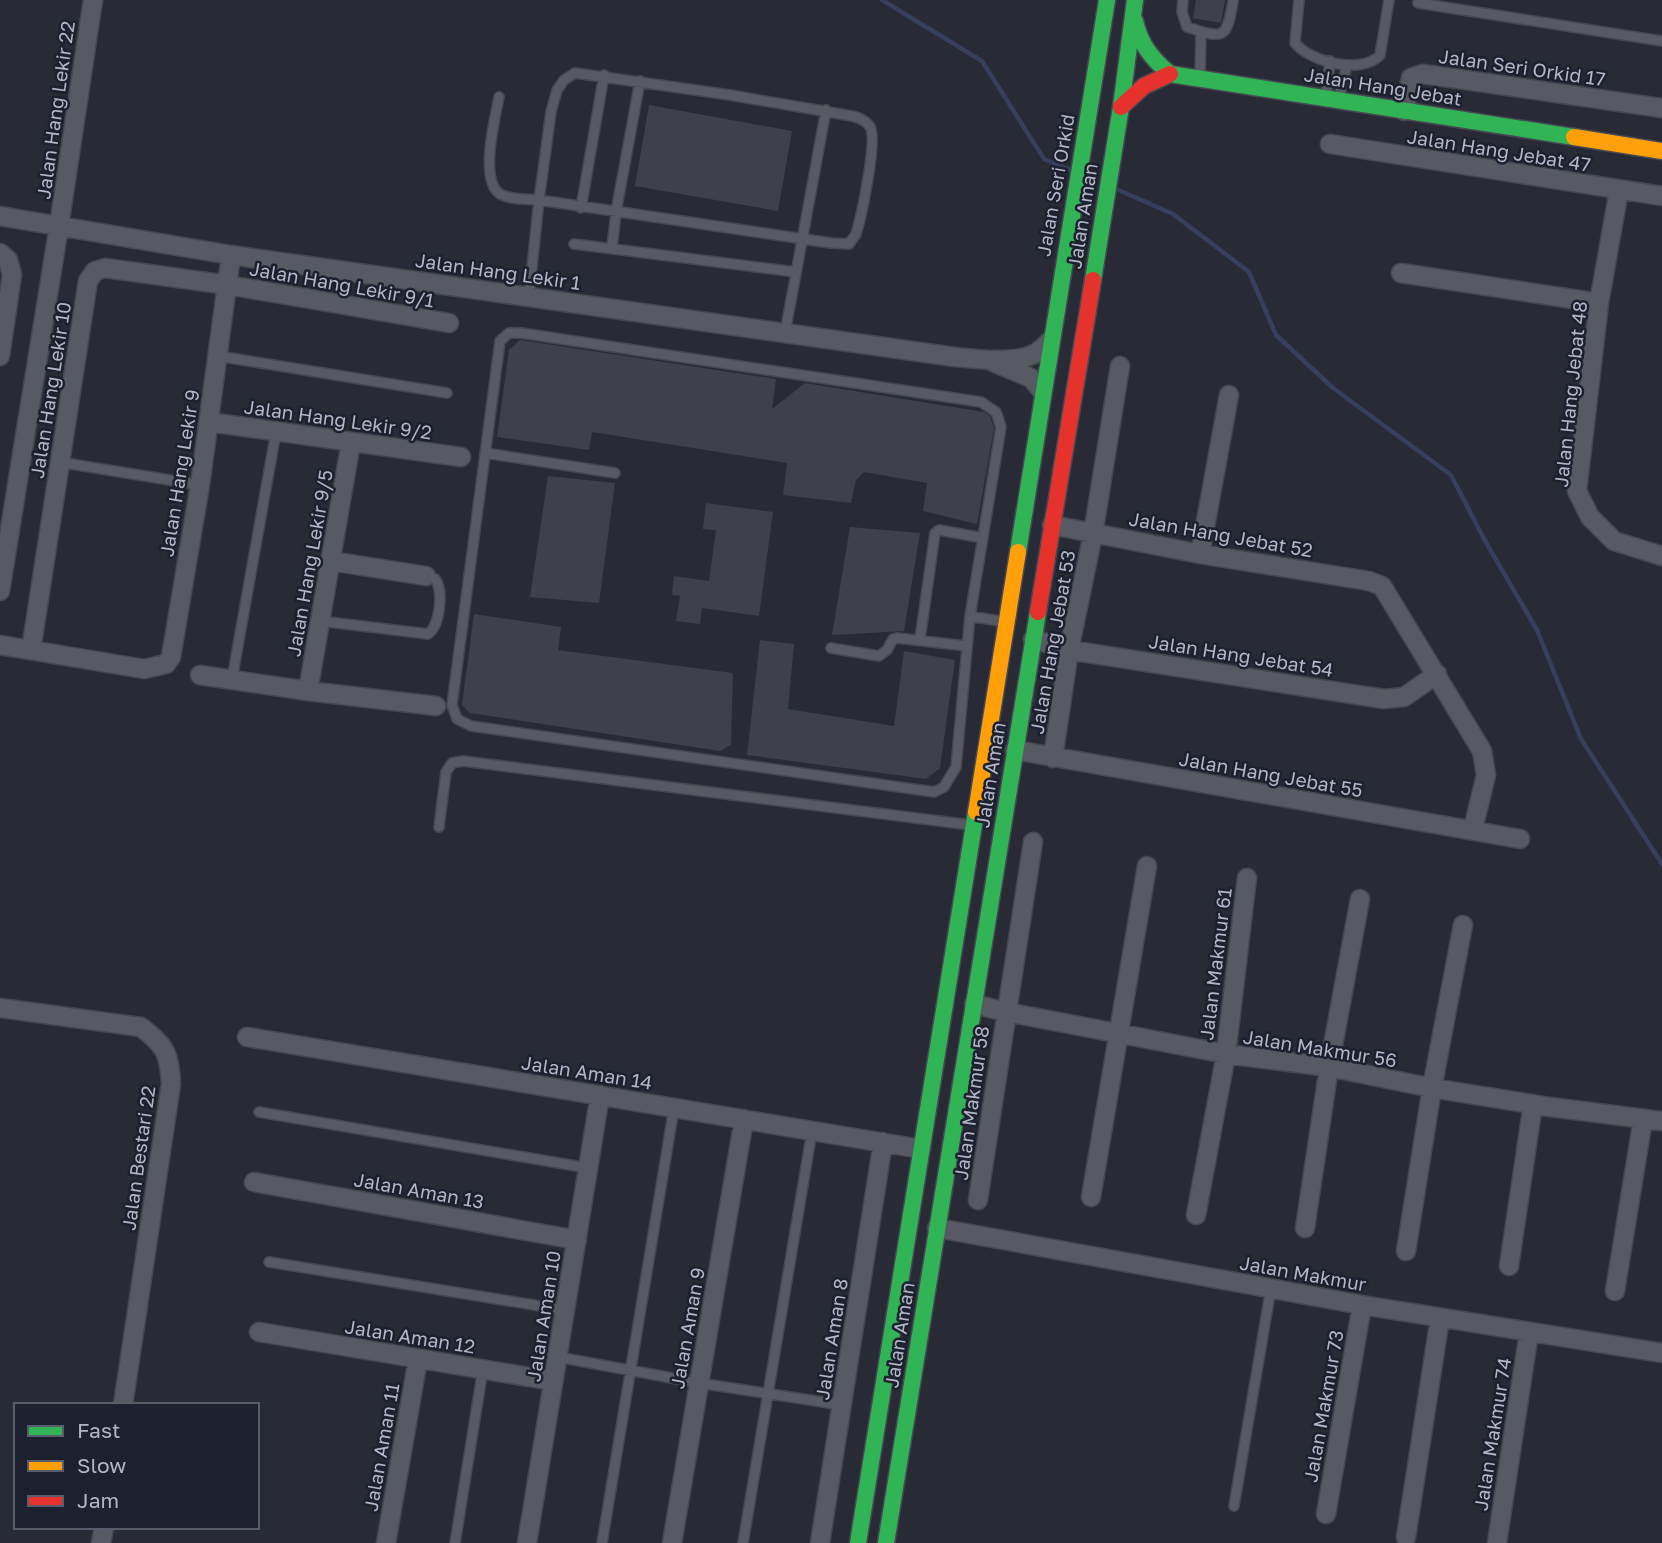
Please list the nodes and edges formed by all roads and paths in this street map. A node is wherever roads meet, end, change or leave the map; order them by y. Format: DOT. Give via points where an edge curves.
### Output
graph roads {
  1 [pos="93,0"];
  2 [pos="1107,0"];
  3 [pos="1183,0"];
  4 [pos="1299,0"];
  5 [pos="1389,0"];
  6 [pos="1233,1"];
  7 [pos="1418,3"];
  8 [pos="1134,7"];
  9 [pos="1201,32"];
  10 [pos="1662,41"];
  11 [pos="1330,61"];
  12 [pos="1347,65"];
  13 [pos="1170,74"];
  14 [pos="604,75"];
  15 [pos="1200,79"];
  16 [pos="640,81"];
  17 [pos="499,97"];
  18 [pos="1332,100"];
  19 [pos="1121,107"];
  20 [pos="1662,108"];
  21 [pos="825,110"];
  22 [pos="1404,111"];
  23 [pos="1330,144"];
  24 [pos="1662,151"];
  25 [pos="1619,190"];
  26 [pos="1662,196"];
  27 [pos="539,200"];
  28 [pos="581,208"];
  29 [pos="616,212"];
  30 [pos="0,216"];
  31 [pos="60,226"];
  32 [pos="802,239"];
  33 [pos="574,244"];
  34 [pos="612,248"];
  35 [pos="0,253"];
  36 [pos="231,255"];
  37 [pos="796,272"];
  38 [pos="1401,273"];
  39 [pos="228,285"];
  40 [pos="529,296"];
  41 [pos="1599,303"];
  42 [pos="449,323"];
  43 [pos="785,333"];
  44 [pos="1051,340"];
  45 [pos="0,356"];
  46 [pos="218,356"];
  47 [pos="992,360"];
  48 [pos="1120,366"];
  49 [pos="1043,384"];
  50 [pos="447,393"];
  51 [pos="1229,395"];
  52 [pos="209,422"];
  53 [pos="276,432"];
  54 [pos="351,442"];
  55 [pos="485,453"];
  56 [pos="461,457"];
  57 [pos="59,462"];
  58 [pos="615,473"];
  59 [pos="200,485"];
  60 [pos="1052,525"];
  61 [pos="1093,534"];
  62 [pos="983,538"];
  63 [pos="1200,554"];
  64 [pos="1662,556"];
  65 [pos="331,561"];
  66 [pos="426,576"];
  67 [pos="0,591"];
  68 [pos="970,616"];
  69 [pos="320,621"];
  70 [pos="1005,622"];
  71 [pos="920,639"];
  72 [pos="1033,639"];
  73 [pos="0,645"];
  74 [pos="967,646"];
  75 [pos="831,648"];
  76 [pos="31,650"];
  77 [pos="1069,650"];
  78 [pos="1437,674"];
  79 [pos="200,675"];
  80 [pos="232,680"];
  81 [pos="308,691"];
  82 [pos="436,706"];
  83 [pos="1015,750"];
  84 [pos="1053,758"];
  85 [pos="973,825"];
  86 [pos="439,827"];
  87 [pos="1473,829"];
  88 [pos="1520,839"];
  89 [pos="1033,842"];
  90 [pos="1147,866"];
  91 [pos="1247,878"];
  92 [pos="1360,899"];
  93 [pos="1463,925"];
  94 [pos="974,1004"];
  95 [pos="0,1008"];
  96 [pos="1006,1012"];
  97 [pos="1119,1033"];
  98 [pos="247,1037"];
  99 [pos="1226,1054"];
  100 [pos="1329,1067"];
  101 [pos="1432,1088"];
  102 [pos="600,1096"];
  103 [pos="1533,1104"];
  104 [pos="674,1108"];
  105 [pos="259,1112"];
  106 [pos="744,1119"];
  107 [pos="1643,1119"];
  108 [pos="1662,1121"];
  109 [pos="812,1131"];
  110 [pos="883,1142"];
  111 [pos="921,1149"];
  112 [pos="589,1168"];
  113 [pos="254,1182"];
  114 [pos="1091,1197"];
  115 [pos="978,1200"];
  116 [pos="1196,1215"];
  117 [pos="937,1228"];
  118 [pos="1305,1228"];
  119 [pos="577,1240"];
  120 [pos="1406,1251"];
  121 [pos="269,1262"];
  122 [pos="1509,1266"];
  123 [pos="1271,1289"];
  124 [pos="1615,1291"];
  125 [pos="1362,1305"];
  126 [pos="565,1310"];
  127 [pos="1440,1318"];
  128 [pos="260,1332"];
  129 [pos="1529,1332"];
  130 [pos="1662,1353"];
  131 [pos="558,1357"];
  132 [pos="418,1359"];
  133 [pos="483,1369"];
  134 [pos="631,1370"];
  135 [pos="553,1381"];
  136 [pos="699,1383"];
  137 [pos="769,1394"];
  138 [pos="122,1403"];
  139 [pos="842,1405"];
  140 [pos="1234,1506"];
  141 [pos="1326,1514"];
  142 [pos="1406,1537"];
  143 [pos="386,1543"];
  144 [pos="455,1543"];
  145 [pos="527,1543"];
  146 [pos="602,1543"];
  147 [pos="672,1543"];
  148 [pos="743,1543"];
  149 [pos="820,1543"];
  150 [pos="858,1543"];
  151 [pos="886,1543"];
  152 [pos="1497,1543"];
  1 -- 31 [label="street, Jalan Hang Lekir 22"];
  2 -- 44 [label="main road, Jalan Seri Orkid"];
  3 -- 9 [label="lane" via="1187,27"];
  4 -- 11 [label="lane" via="1295,43 1310,56"];
  5 -- 12 [label="lane" via="1380,55 1363,65"];
  6 -- 9 [label="lane" via="1223,34"];
  7 -- 10 [label="lane"];
  8 -- 13 [label="main road" via="1138,36"];
  8 -- 19 [label="main road, Jalan Aman"];
  9 -- 15 [label="lane"];
  11 -- 12 [label="lane"];
  11 -- 18 [label="lane"];
  12 -- 18 [label="lane"];
  13 -- 15 [label="main road, Jalan Hang Jebat"];
  13 -- 19 [label="main road" via="1144,86"];
  14 -- 16 [label="lane"];
  14 -- 27 [label="lane" via="575,73 557,90"];
  14 -- 28 [label="lane"];
  15 -- 18 [label="main road, Jalan Hang Jebat"];
  16 -- 21 [label="lane"];
  16 -- 29 [label="lane"];
  17 -- 27 [label="lane" via="489,161 491,181 507,197"];
  18 -- 22 [label="main road, Jalan Hang Jebat"];
  19 -- 60 [label="main road, Jalan Aman"];
  20 -- 22 [label="street, Jalan Seri Orkid 17" via="1423,74 1411,78"];
  21 -- 32 [label="lane"];
  21 -- 32 [label="lane" via="870,125 872,150 860,222 849,244"];
  22 -- 24 [label="main road, Jalan Hang Jebat"];
  23 -- 25 [label="street, Jalan Hang Jebat 47"];
  25 -- 26 [label="street, Jalan Hang Jebat 47"];
  25 -- 41 [label="street, Jalan Hang Jebat 48"];
  27 -- 28 [label="lane"];
  27 -- 40 [label="lane"];
  28 -- 29 [label="lane"];
  29 -- 32 [label="lane"];
  29 -- 34 [label="lane"];
  30 -- 31 [label="street, Jalan Hang Lekir 1"];
  31 -- 36 [label="street, Jalan Hang Lekir 1"];
  31 -- 67 [label="street, Jalan Hang Lekir 22"];
  32 -- 37 [label="lane"];
  33 -- 34 [label="lane"];
  34 -- 37 [label="lane"];
  35 -- 45 [label="street" via="8,260 12,275"];
  36 -- 39 [label="street, Jalan Hang Lekir 9"];
  36 -- 40 [label="street, Jalan Hang Lekir 1"];
  37 -- 43 [label="lane"];
  38 -- 41 [label="street"];
  39 -- 42 [label="street, Jalan Hang Lekir 9/1"];
  39 -- 46 [label="street, Jalan Hang Lekir 9"];
  39 -- 57 [label="street, Jalan Hang Lekir 10" via="105,268 94,271 88,281"];
  40 -- 43 [label="street, Jalan Hang Lekir 1"];
  41 -- 64 [label="street, Jalan Hang Jebat 48" via="1577,491 1590,517 1614,541"];
  43 -- 47 [label="street, Jalan Hang Lekir 1"];
  44 -- 47 [label="street, Jalan Hang Lekir 1" via="1026,357"];
  44 -- 49 [label="main road, Jalan Seri Orkid"];
  46 -- 50 [label="lane"];
  46 -- 52 [label="street, Jalan Hang Lekir 9"];
  47 -- 49 [label="street, Jalan Hang Lekir 1"];
  48 -- 61 [label="street, Jalan Hang Jebat 53"];
  49 -- 70 [label="main road, Jalan Aman"];
  51 -- 63 [label="street"];
  52 -- 53 [label="street, Jalan Hang Lekir 9/2"];
  52 -- 59 [label="street, Jalan Hang Lekir 9"];
  53 -- 54 [label="street, Jalan Hang Lekir 9/2"];
  53 -- 80 [label="lane"];
  54 -- 56 [label="street, Jalan Hang Lekir 9/2"];
  54 -- 65 [label="street, Jalan Hang Lekir 9/5"];
  55 -- 58 [label="lane"];
  55 -- 62 [label="lane" via="500,341 509,333 981,402 996,412 1001,427"];
  55 -- 74 [label="lane" via="452,705 457,719 471,726 934,792 944,787 956,767"];
  57 -- 59 [label="lane"];
  57 -- 76 [label="street, Jalan Hang Lekir 10"];
  59 -- 76 [label="street, Jalan Hang Lekir 9" via="171,657 166,664 144,669"];
  60 -- 61 [label="street, Jalan Hang Jebat 52"];
  60 -- 72 [label="main road, Jalan Aman"];
  61 -- 63 [label="street, Jalan Hang Jebat 52"];
  61 -- 77 [label="street, Jalan Hang Jebat 53"];
  62 -- 68 [label="lane"];
  62 -- 71 [label="lane" via="935,533"];
  63 -- 78 [label="street, Jalan Hang Jebat 52" via="1369,580 1382,586"];
  65 -- 66 [label="street"];
  65 -- 69 [label="street, Jalan Hang Lekir 9/5"];
  66 -- 69 [label="lane" via="435,579 440,590 436,625 428,634"];
  68 -- 70 [label="lane"];
  68 -- 74 [label="lane"];
  69 -- 81 [label="street, Jalan Hang Lekir 9/5"];
  70 -- 85 [label="main road, Jalan Aman"];
  71 -- 74 [label="lane"];
  71 -- 75 [label="lane" via="893,639 879,656"];
  72 -- 77 [label="street, Jalan Hang Jebat 54"];
  72 -- 83 [label="main road, Jalan Aman"];
  73 -- 76 [label="street"];
  77 -- 78 [label="street, Jalan Hang Jebat 54" via="1384,699 1404,697"];
  77 -- 84 [label="street, Jalan Hang Jebat 53"];
  78 -- 87 [label="street" via="1485,762"];
  79 -- 80 [label="street"];
  80 -- 81 [label="street"];
  81 -- 82 [label="street"];
  83 -- 84 [label="street, Jalan Hang Jebat 55"];
  83 -- 94 [label="main road, Jalan Aman"];
  84 -- 87 [label="street, Jalan Hang Jebat 55"];
  85 -- 86 [label="lane" via="463,761 452,763 446,772"];
  85 -- 111 [label="main road, Jalan Aman"];
  87 -- 88 [label="street, Jalan Hang Jebat 55"];
  89 -- 96 [label="street, Jalan Makmur 58"];
  90 -- 97 [label="street"];
  91 -- 99 [label="street, Jalan Makmur 61"];
  92 -- 100 [label="street"];
  93 -- 101 [label="street"];
  94 -- 96 [label="street, Jalan Makmur 56"];
  94 -- 117 [label="main road, Jalan Aman"];
  95 -- 138 [label="street, Jalan Bestari 22" via="141,1027 169,1057 171,1084"];
  96 -- 97 [label="street, Jalan Makmur 56"];
  96 -- 115 [label="street, Jalan Makmur 58"];
  97 -- 99 [label="street, Jalan Makmur 56"];
  97 -- 114 [label="street"];
  98 -- 102 [label="street, Jalan Aman 14"];
  99 -- 100 [label="street, Jalan Makmur 56"];
  99 -- 116 [label="street, Jalan Makmur 61"];
  100 -- 101 [label="street, Jalan Makmur 56"];
  100 -- 118 [label="street"];
  101 -- 103 [label="street, Jalan Makmur 56"];
  101 -- 120 [label="street"];
  102 -- 104 [label="street, Jalan Aman 14"];
  102 -- 112 [label="street, Jalan Aman 10"];
  103 -- 107 [label="street, Jalan Makmur 56"];
  103 -- 122 [label="street"];
  104 -- 106 [label="street, Jalan Aman 14"];
  104 -- 134 [label="lane"];
  105 -- 112 [label="lane"];
  106 -- 109 [label="street, Jalan Aman 14"];
  106 -- 136 [label="street, Jalan Aman 9"];
  107 -- 108 [label="street, Jalan Makmur 56"];
  107 -- 124 [label="street"];
  109 -- 110 [label="street, Jalan Aman 14"];
  109 -- 137 [label="lane"];
  110 -- 111 [label="street, Jalan Aman 14"];
  110 -- 139 [label="street, Jalan Aman 8"];
  111 -- 150 [label="main road, Jalan Aman"];
  112 -- 119 [label="street, Jalan Aman 10"];
  113 -- 119 [label="street, Jalan Aman 13"];
  117 -- 123 [label="street, Jalan Makmur"];
  117 -- 151 [label="main road, Jalan Aman"];
  119 -- 126 [label="street, Jalan Aman 10"];
  121 -- 126 [label="lane"];
  123 -- 125 [label="street, Jalan Makmur"];
  123 -- 140 [label="lane"];
  125 -- 127 [label="street, Jalan Makmur"];
  125 -- 141 [label="street, Jalan Makmur 73"];
  126 -- 131 [label="street, Jalan Aman 10"];
  127 -- 129 [label="street, Jalan Makmur"];
  127 -- 142 [label="street"];
  128 -- 132 [label="street, Jalan Aman 12"];
  129 -- 130 [label="street, Jalan Makmur"];
  129 -- 152 [label="street, Jalan Makmur 74"];
  131 -- 134 [label="lane"];
  131 -- 135 [label="street, Jalan Aman 10"];
  132 -- 133 [label="street, Jalan Aman 12"];
  132 -- 143 [label="street, Jalan Aman 11"];
  133 -- 135 [label="street, Jalan Aman 12"];
  133 -- 144 [label="lane"];
  134 -- 136 [label="lane"];
  134 -- 146 [label="lane"];
  135 -- 145 [label="street, Jalan Aman 10"];
  136 -- 137 [label="lane"];
  136 -- 147 [label="street, Jalan Aman 9"];
  137 -- 139 [label="lane"];
  137 -- 148 [label="lane"];
  139 -- 149 [label="street, Jalan Aman 8"];
}
